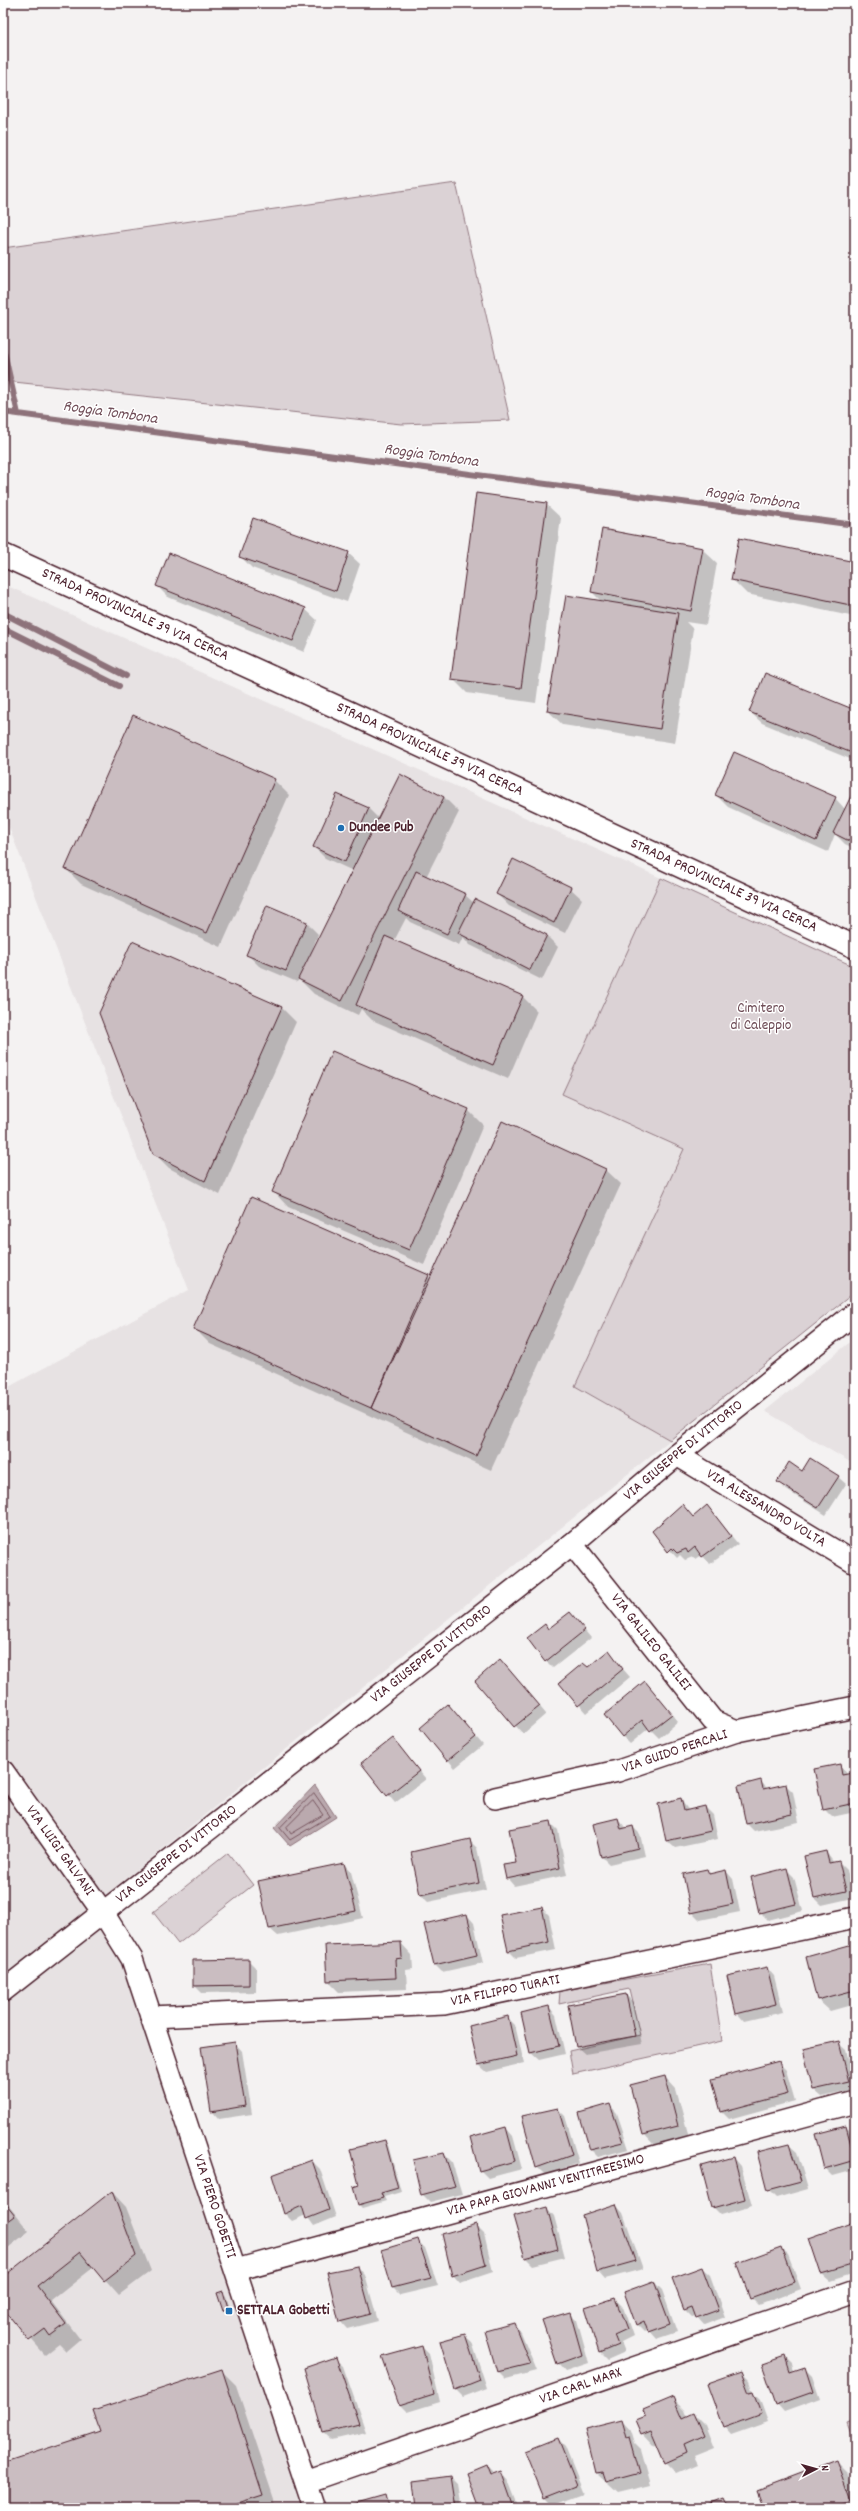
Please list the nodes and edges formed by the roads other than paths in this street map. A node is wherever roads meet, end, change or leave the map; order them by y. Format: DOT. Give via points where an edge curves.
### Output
graph roads {
  1 [pos="3,556"];
  2 [pos="855,947"];
  3 [pos="855,1312"];
  4 [pos="677,1455"];
  5 [pos="572,1544"];
  6 [pos="855,1563"];
  7 [pos="855,1707"];
  8 [pos="737,1731"];
  9 [pos="3,1770"];
  10 [pos="495,1798"];
  11 [pos="102,1911"];
  12 [pos="855,1918"];
  13 [pos="3,1990"];
  14 [pos="151,2017"];
  15 [pos="855,2102"];
  16 [pos="236,2270"];
  17 [pos="855,2291"];
  18 [pos="306,2482"];
  19 [pos="314,2508"];
  1 -- 2 [label="main road, STRADA PROVINCIALE 39 VIA CERCA" via="350,713"];
  3 -- 4 [label="street, VIA GIUSEPPE DI VITTORIO"];
  4 -- 5 [label="street, VIA GIUSEPPE DI VITTORIO"];
  4 -- 6 [label="street, VIA ALESSANDRO VOLTA"];
  5 -- 8 [label="street, VIA GALILEO GALILEI" via="713,1721"];
  5 -- 11 [label="street, VIA GIUSEPPE DI VITTORIO"];
  7 -- 8 [label="street, VIA GUIDO PERCALI"];
  8 -- 10 [label="street, VIA GUIDO PERCALI" via="618,1771"];
  9 -- 11 [label="street, VIA LUIGI GALVANI"];
  11 -- 13 [label="street, VIA GIUSEPPE DI VITTORIO"];
  11 -- 14 [label="street, VIA PIERO GOBETTI" via="132,1959"];
  12 -- 14 [label="street, VIA FILIPPO TURATI" via="444,2004"];
  14 -- 16 [label="street, VIA PIERO GOBETTI"];
  15 -- 16 [label="street, VIA PAPA GIOVANNI VENTITREESIMO"];
  16 -- 18 [label="street, VIA PIERO GOBETTI"];
  17 -- 18 [label="street, VIA CARL MARX"];
  18 -- 19 [label="street, VIA PIERO GOBETTI"];
}
